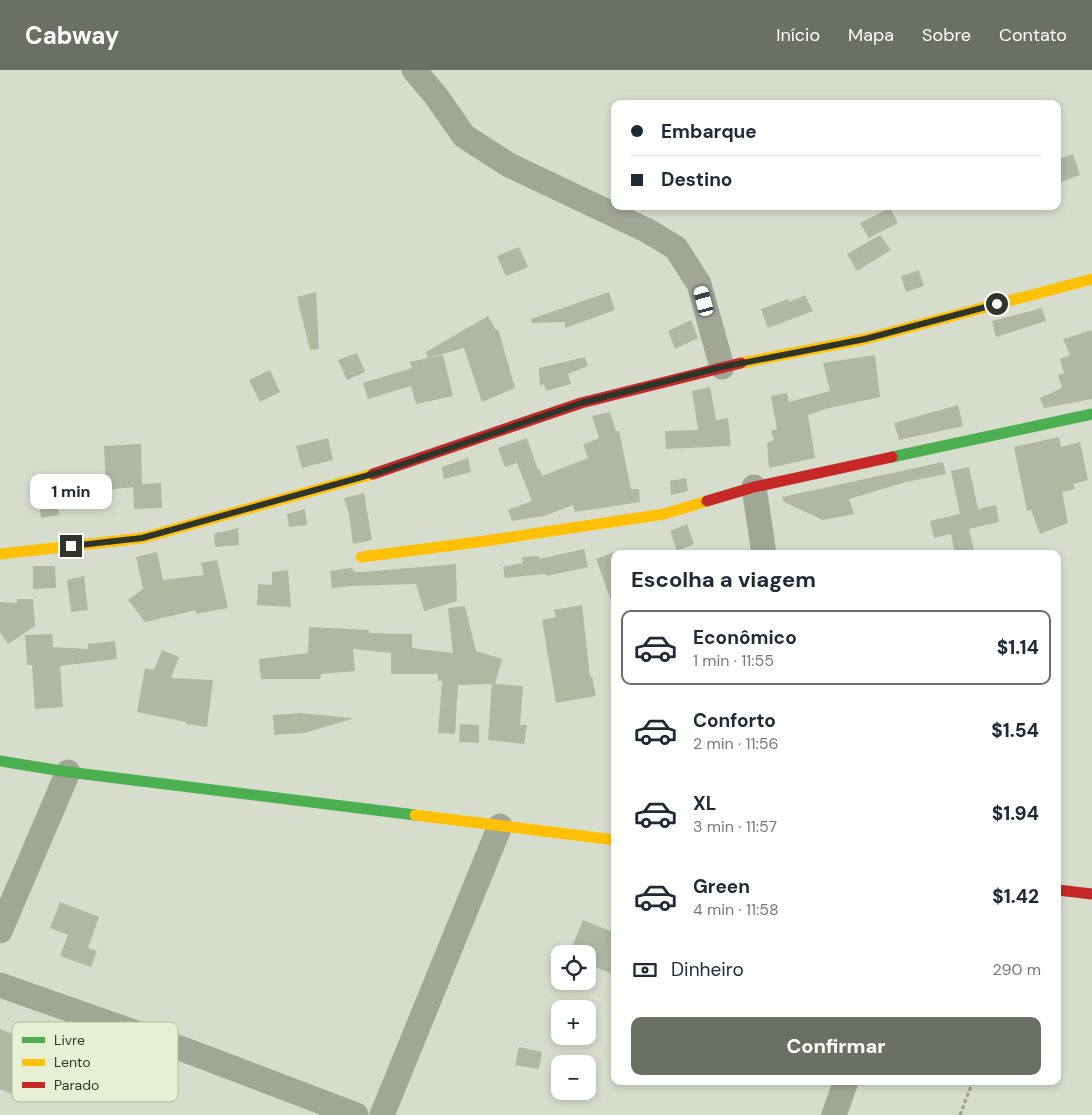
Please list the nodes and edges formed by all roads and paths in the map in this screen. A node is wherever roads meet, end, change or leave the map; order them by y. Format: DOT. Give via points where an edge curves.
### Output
graph roads {
  1 [pos="414,70"];
  2 [pos="1092,279"];
  3 [pos="722,367"];
  4 [pos="1092,414"];
  5 [pos="754,487"];
  6 [pos="763,550"];
  7 [pos="0,554"];
  8 [pos="361,557"];
  9 [pos="0,761"];
  10 [pos="68,772"];
  11 [pos="500,826"];
  12 [pos="611,840"];
  13 [pos="1061,890"];
  14 [pos="1092,894"];
  15 [pos="0,931"];
  16 [pos="0,985"];
  17 [pos="105,1022"];
  18 [pos="178,1048"];
  19 [pos="845,1085"];
  20 [pos="971,1085"];
  21 [pos="356,1115"];
  22 [pos="382,1115"];
  23 [pos="834,1115"];
  24 [pos="960,1115"];
  1 -- 3 [label="street" via="464,136 508,165 648,231 676,248 699,284"];
  2 -- 3 [label="street" via="865,339"];
  3 -- 7 [label="street" via="581,403 380,472 142,538"];
  4 -- 5 [label="street"];
  5 -- 6 [label="street"];
  5 -- 8 [label="street" via="664,514"];
  9 -- 10 [label="street"];
  10 -- 11 [label="street"];
  10 -- 15 [label="street"];
  11 -- 12 [label="street"];
  11 -- 22 [label="street"];
  13 -- 14 [label="street"];
  16 -- 17 [label="street"];
  18 -- 21 [label="street"];
  19 -- 23 [label="street"];
  20 -- 24 [label="path"];
}
